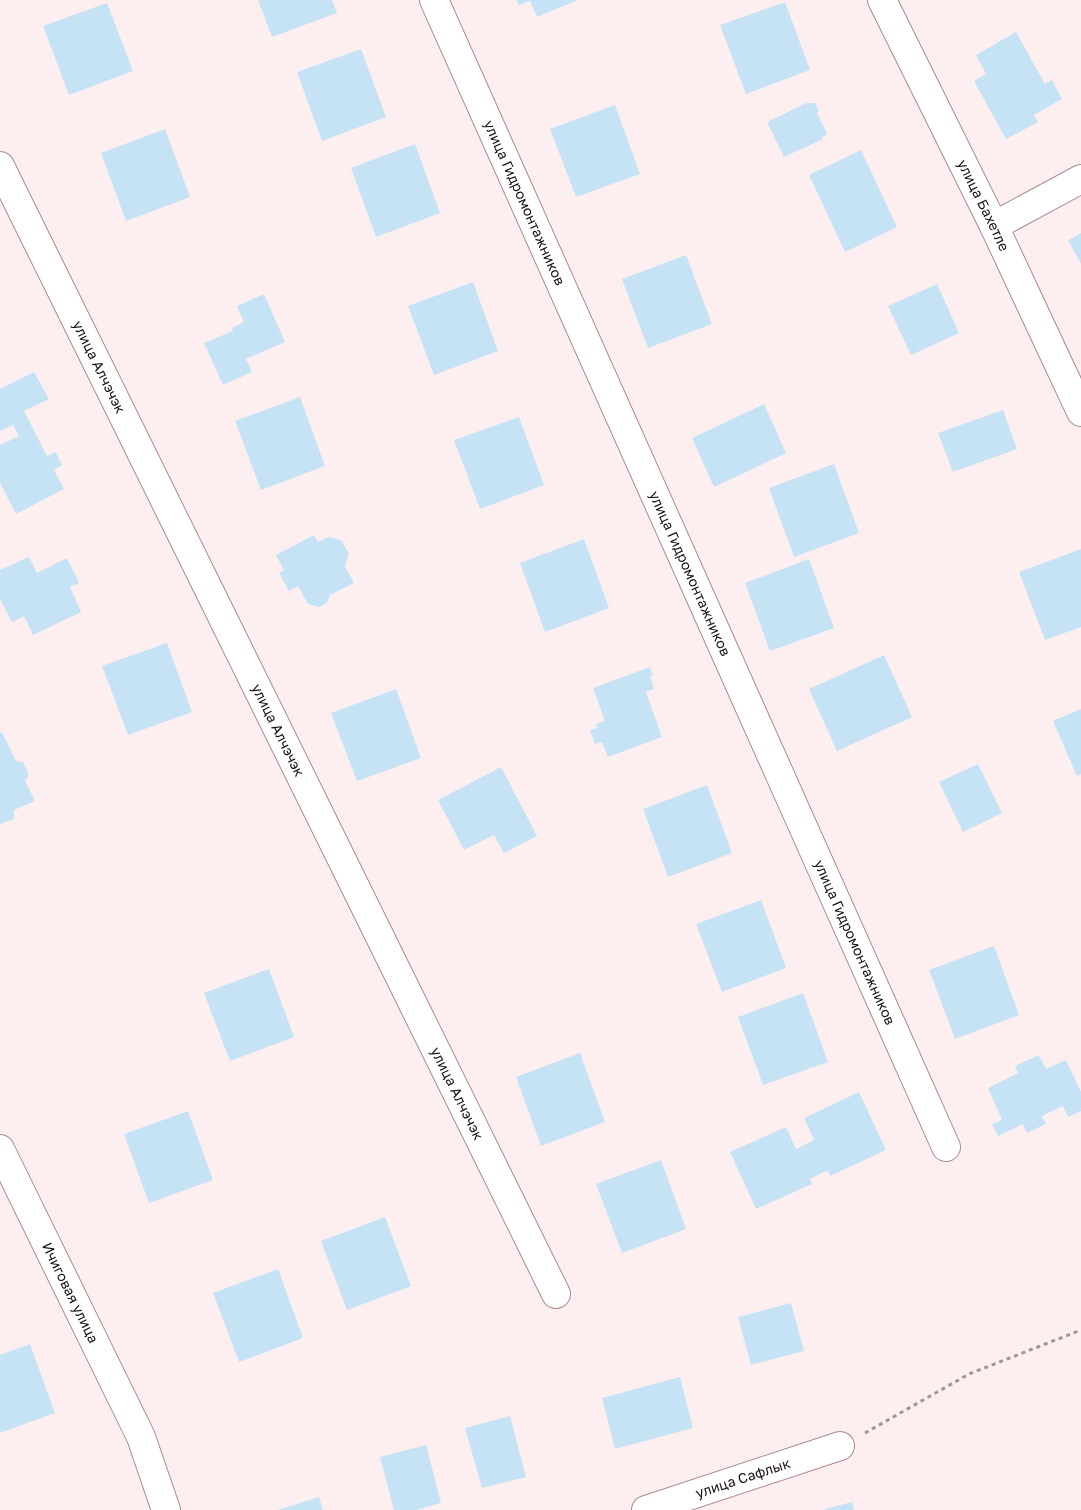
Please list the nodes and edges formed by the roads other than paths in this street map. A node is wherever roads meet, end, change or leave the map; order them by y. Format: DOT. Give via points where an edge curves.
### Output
graph roads {
  1 [pos="434,0"];
  2 [pos="882,0"];
  3 [pos="0,166"];
  4 [pos="1081,179"];
  5 [pos="994,226"];
  6 [pos="1081,412"];
  7 [pos="946,1147"];
  8 [pos="0,1149"];
  9 [pos="556,1294"];
  10 [pos="840,1446"];
  11 [pos="166,1510"];
  12 [pos="646,1510"];
  1 -- 7 [label="street, улица Гидромонтажников"];
  2 -- 5 [label="street, улица Бахетле"];
  3 -- 9 [label="street, улица Алчэчэк"];
  4 -- 5 [label="street"];
  5 -- 6 [label="street, улица Бахетле"];
  8 -- 11 [label="street, Ичиговая улица" via="142,1437"];
  10 -- 12 [label="street, улица Сафлык"];
}
